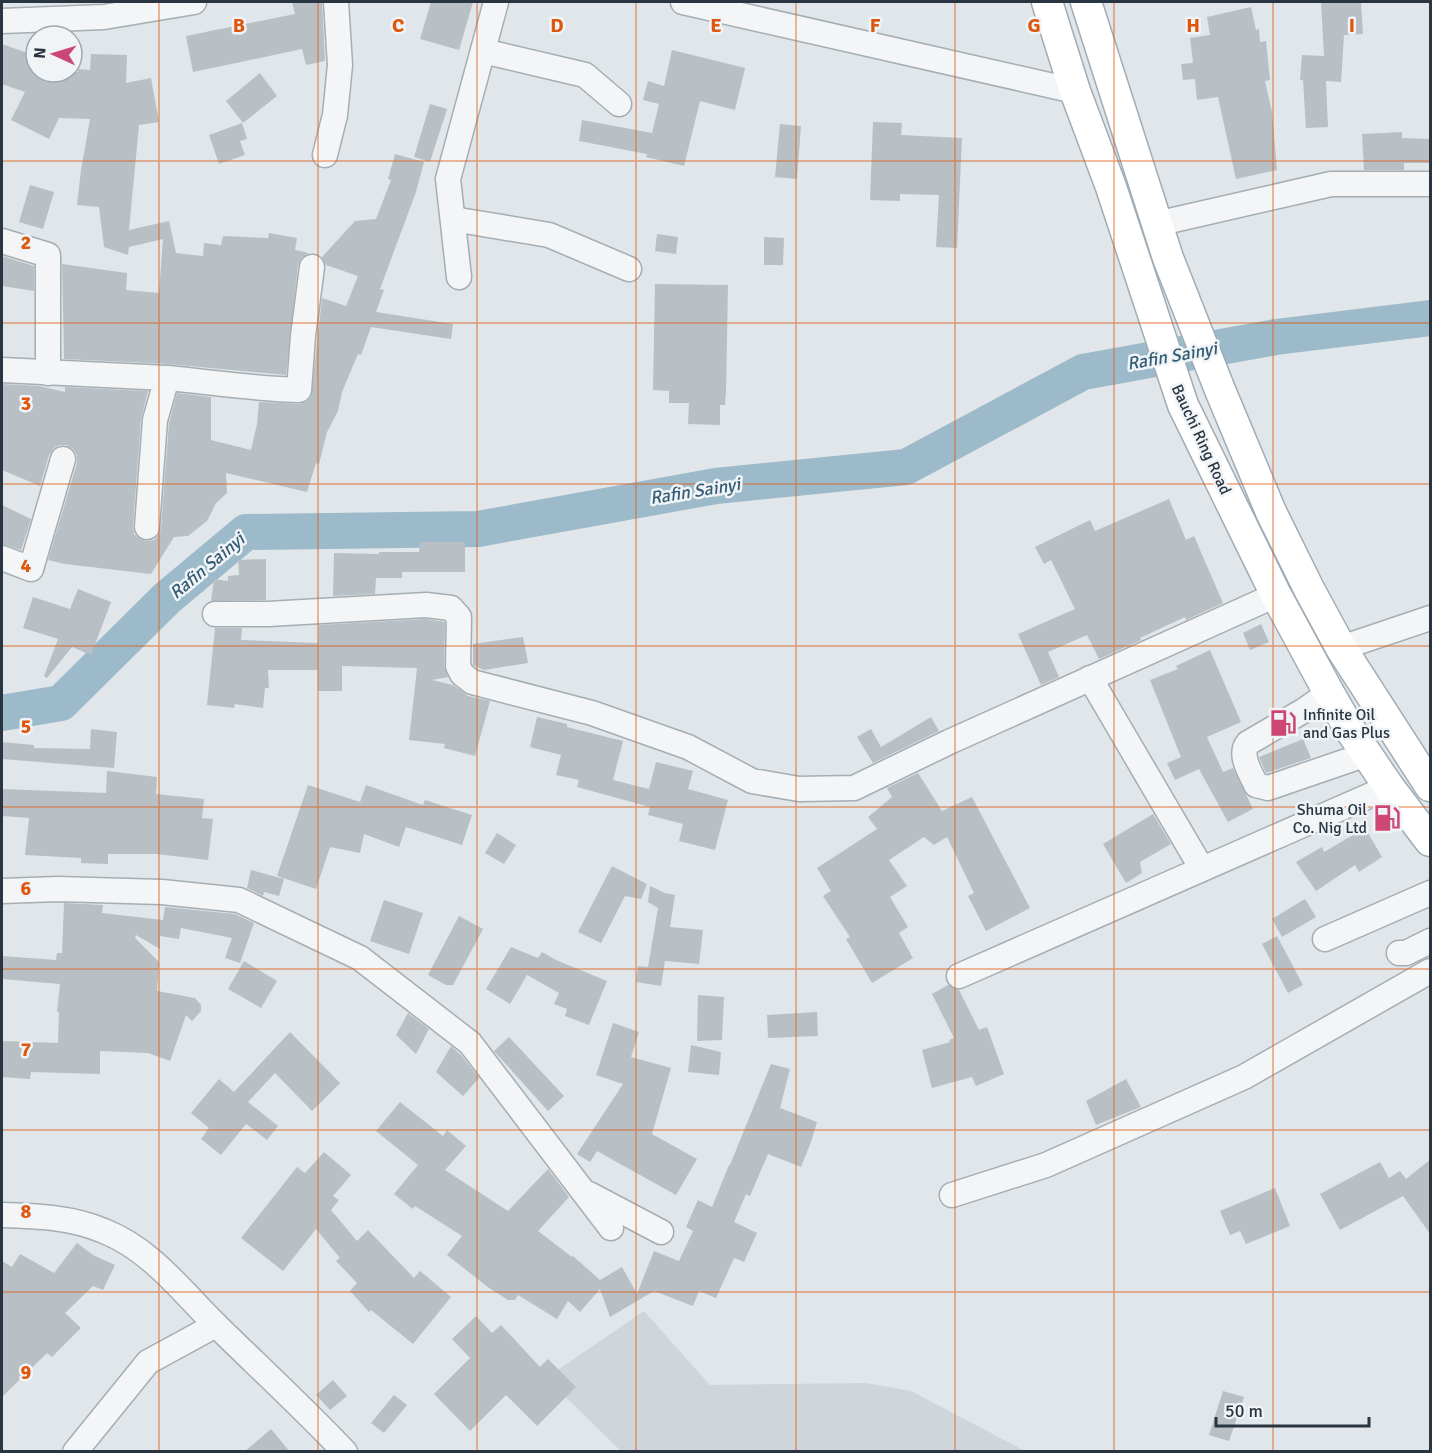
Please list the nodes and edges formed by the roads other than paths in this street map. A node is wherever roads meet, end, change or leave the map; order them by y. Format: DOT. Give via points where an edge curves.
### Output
graph roads {
  1 [pos="194,2"];
  2 [pos="336,2"];
  3 [pos="496,2"];
  4 [pos="683,2"];
  5 [pos="1047,2"];
  6 [pos="1086,2"];
  7 [pos="2,21"];
  8 [pos="483,51"];
  9 [pos="1075,91"];
  10 [pos="619,104"];
  11 [pos="325,155"];
  12 [pos="1431,184"];
  13 [pos="453,219"];
  14 [pos="1156,224"];
  15 [pos="2,241"];
  16 [pos="312,267"];
  17 [pos="628,269"];
  18 [pos="459,277"];
  19 [pos="2,370"];
  20 [pos="48,373"];
  21 [pos="167,378"];
  22 [pos="63,459"];
  23 [pos="147,527"];
  24 [pos="2,558"];
  25 [pos="1276,595"];
  26 [pos="215,614"];
  27 [pos="1431,618"];
  28 [pos="1341,648"];
  29 [pos="1090,678"];
  30 [pos="1329,693"];
  31 [pos="1367,753"];
  32 [pos="1431,786"];
  33 [pos="1389,787"];
  34 [pos="1431,841"];
  35 [pos="1202,868"];
  36 [pos="2,891"];
  37 [pos="1431,893"];
  38 [pos="1325,939"];
  39 [pos="1431,941"];
  40 [pos="1399,953"];
  41 [pos="1431,971"];
  42 [pos="958,976"];
  43 [pos="585,1191"];
  44 [pos="952,1195"];
  45 [pos="2,1215"];
  46 [pos="610,1228"];
  47 [pos="661,1232"];
  48 [pos="216,1325"];
  49 [pos="75,1452"];
  50 [pos="345,1452"];
  1 -- 7 [label="street" via="104,17"];
  2 -- 11 [label="street" via="340,66 335,115"];
  3 -- 8 [label="street"];
  4 -- 9 [label="street"];
  5 -- 9 [label="main road, Bauchi Ring Road"];
  6 -- 14 [label="main road, Bauchi Ring Road"];
  8 -- 10 [label="street" via="585,75"];
  8 -- 13 [label="street" via="448,179"];
  9 -- 25 [label="main road, Bauchi Ring Road" via="1111,186 1183,405"];
  12 -- 14 [label="street" via="1331,184"];
  13 -- 17 [label="street" via="549,235"];
  13 -- 18 [label="street"];
  14 -- 28 [label="main road, Bauchi Ring Road" via="1271,512"];
  15 -- 20 [label="street" via="48,255"];
  16 -- 21 [label="street" via="299,390"];
  19 -- 20 [label="street"];
  20 -- 21 [label="street"];
  21 -- 23 [label="street" via="154,420"];
  22 -- 24 [label="street" via="31,569"];
  25 -- 29 [label="street"];
  25 -- 30 [label="main road, Bauchi Ring Road"];
  26 -- 29 [label="street" via="426,605 451,608 459,617 458,666 472,682 592,713 688,747 753,781 799,789 854,788"];
  27 -- 28 [label="street"];
  28 -- 32 [label="main road, Bauchi Ring Road"];
  29 -- 35 [label="street"];
  30 -- 31 [label="main road, Bauchi Ring Road"];
  30 -- 31 [label="street" via="1244,748 1256,785 1268,788"];
  31 -- 33 [label="main road, Bauchi Ring Road"];
  33 -- 34 [label="main road, Bauchi Ring Road"];
  33 -- 35 [label="street"];
  35 -- 42 [label="street"];
  36 -- 43 [label="street" via="151,892 239,900 360,958 470,1043"];
  37 -- 38 [label="street"];
  39 -- 40 [label="street"];
  41 -- 44 [label="street" via="1244,1077 1046,1165"];
  43 -- 46 [label="street"];
  43 -- 47 [label="street"];
  45 -- 48 [label="street" via="77,1221 123,1240 161,1268"];
  48 -- 49 [label="street" via="148,1362"];
  48 -- 50 [label="street"];
}
